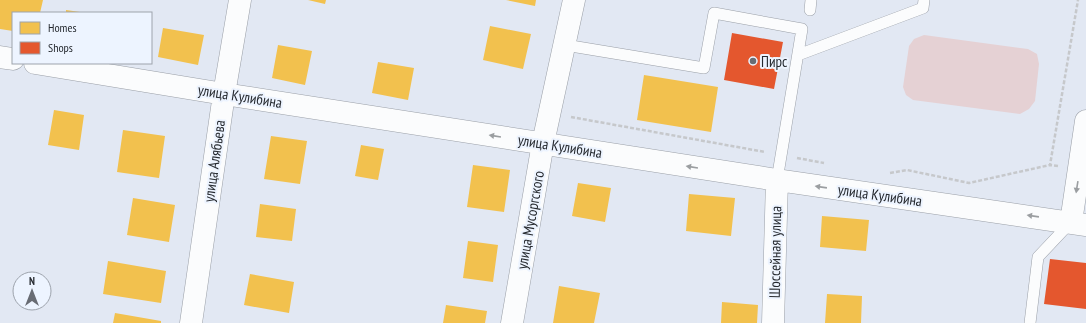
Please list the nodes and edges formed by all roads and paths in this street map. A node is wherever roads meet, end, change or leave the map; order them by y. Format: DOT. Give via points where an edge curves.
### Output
graph roads {
  1 [pos="240,0"];
  2 [pos="574,0"];
  3 [pos="924,0"];
  4 [pos="1078,0"];
  5 [pos="565,44"];
  6 [pos="798,55"];
  7 [pos="0,57"];
  8 [pos="12,59"];
  9 [pos="41,64"];
  10 [pos="224,94"];
  11 [pos="550,114"];
  12 [pos="1086,121"];
  13 [pos="544,143"];
  14 [pos="781,155"];
  15 [pos="825,163"];
  16 [pos="1050,165"];
  17 [pos="1080,168"];
  18 [pos="884,173"];
  19 [pos="777,180"];
  20 [pos="1079,223"];
  21 [pos="191,323"];
  22 [pos="512,323"];
  23 [pos="774,323"];
  24 [pos="1030,323"];
  1 -- 10 [label="street, улица Алябьева"];
  2 -- 5 [label="street, улица Мусоргского"];
  3 -- 6 [label="lane" via="923,8"];
  4 -- 16 [label="path"];
  5 -- 6 [label="lane" via="704,68 714,13 802,29"];
  5 -- 11 [label="street, улица Мусоргского"];
  6 -- 14 [label="lane"];
  7 -- 8 [label="street"];
  9 -- 10 [label="street, улица Кулибина"];
  13 -- 10 [label="street, улица Кулибина, one-way"];
  10 -- 21 [label="street, улица Алябьева"];
  11 -- 13 [label="street, улица Мусоргского"];
  11 -- 14 [label="path"];
  12 -- 17 [label="street"];
  19 -- 13 [label="street, улица Кулибина, one-way"];
  13 -- 22 [label="street, улица Мусоргского"];
  14 -- 15 [label="path"];
  14 -- 19 [label="lane"];
  16 -- 17 [label="path"];
  16 -- 18 [label="path" via="969,183 908,170"];
  17 -- 20 [label="street, one-way"];
  20 -- 19 [label="street, улица Кулибина, one-way"];
  19 -- 23 [label="street, Шоссейная улица"];
  20 -- 24 [label="lane" via="1038,257"];
}
